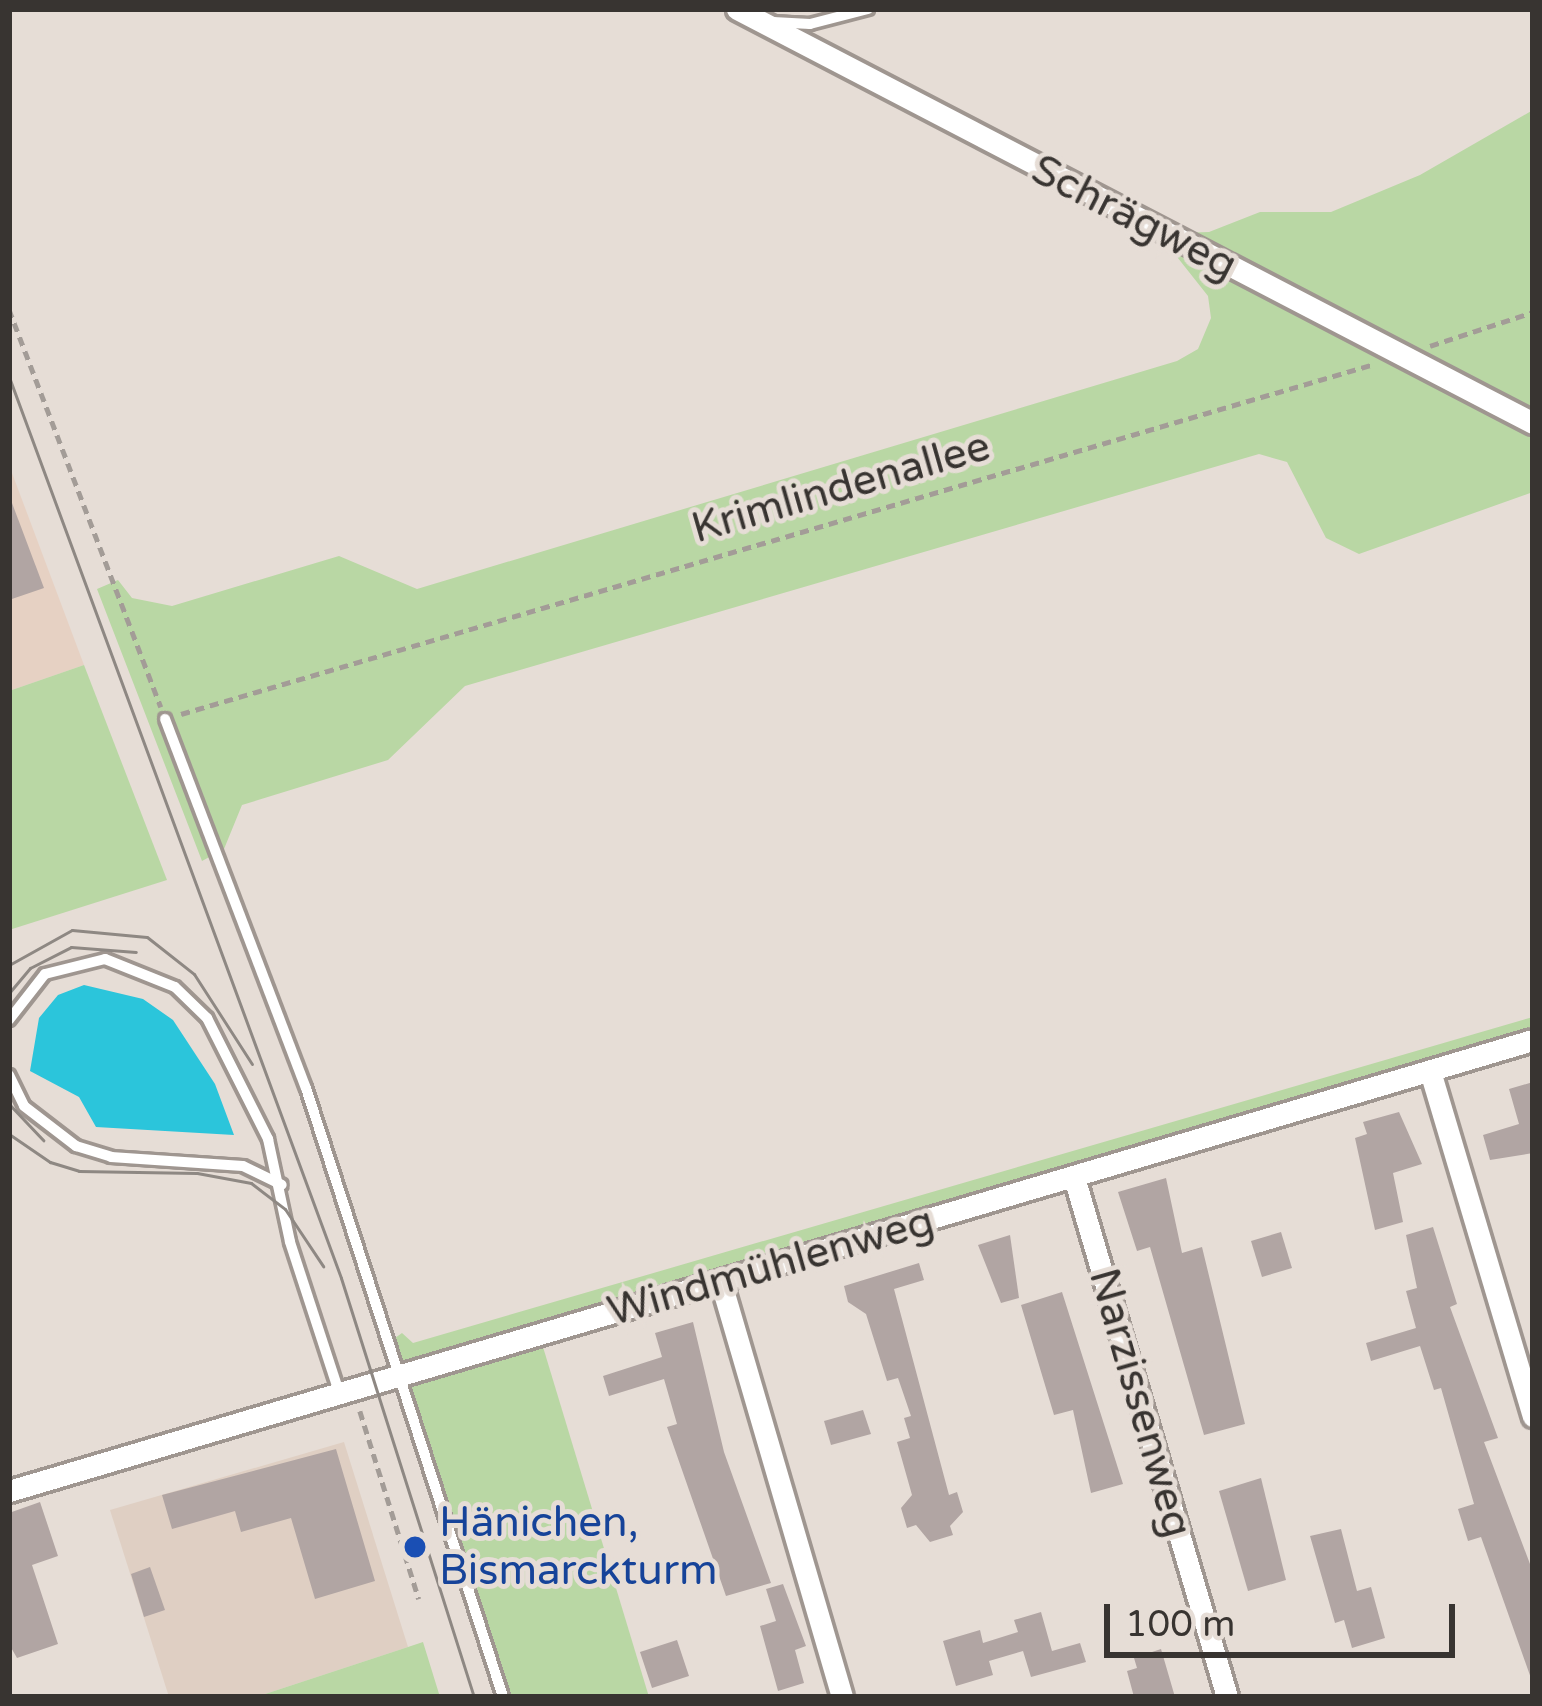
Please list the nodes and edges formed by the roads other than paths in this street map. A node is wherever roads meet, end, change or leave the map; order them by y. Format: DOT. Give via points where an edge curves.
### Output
graph roads {
  1 [pos="737,9"];
  2 [pos="868,9"];
  3 [pos="758,21"];
  4 [pos="1533,423"];
  5 [pos="165,719"];
  6 [pos="9,1020"];
  7 [pos="1533,1040"];
  8 [pos="1430,1071"];
  9 [pos="9,1075"];
  10 [pos="1074,1177"];
  11 [pos="282,1185"];
  12 [pos="721,1283"];
  13 [pos="397,1377"];
  14 [pos="346,1390"];
  15 [pos="1533,1416"];
  16 [pos="9,1491"];
  17 [pos="502,1697"];
  18 [pos="842,1697"];
  19 [pos="1227,1697"];
  1 -- 3 [label="street, Schrägweg"];
  2 -- 3 [label="lane" via="810,24"];
  3 -- 4 [label="street, Schrägweg"];
  5 -- 13 [label="lane" via="306,1088"];
  6 -- 11 [label="lane" via="45,974 73,961 138,967 175,987 238,1067"];
  7 -- 8 [label="street, Windmühlenweg"];
  8 -- 10 [label="street, Windmühlenweg"];
  8 -- 15 [label="street"];
  9 -- 11 [label="lane" via="35,1118 76,1146 111,1157 243,1166"];
  10 -- 12 [label="street, Windmühlenweg"];
  10 -- 19 [label="street, Narzissenweg"];
  11 -- 14 [label="lane" via="290,1242"];
  12 -- 13 [label="street, Windmühlenweg"];
  12 -- 18 [label="street"];
  13 -- 14 [label="street, Windmühlenweg"];
  13 -- 17 [label="lane"];
  14 -- 16 [label="street, Windmühlenweg"];
}
